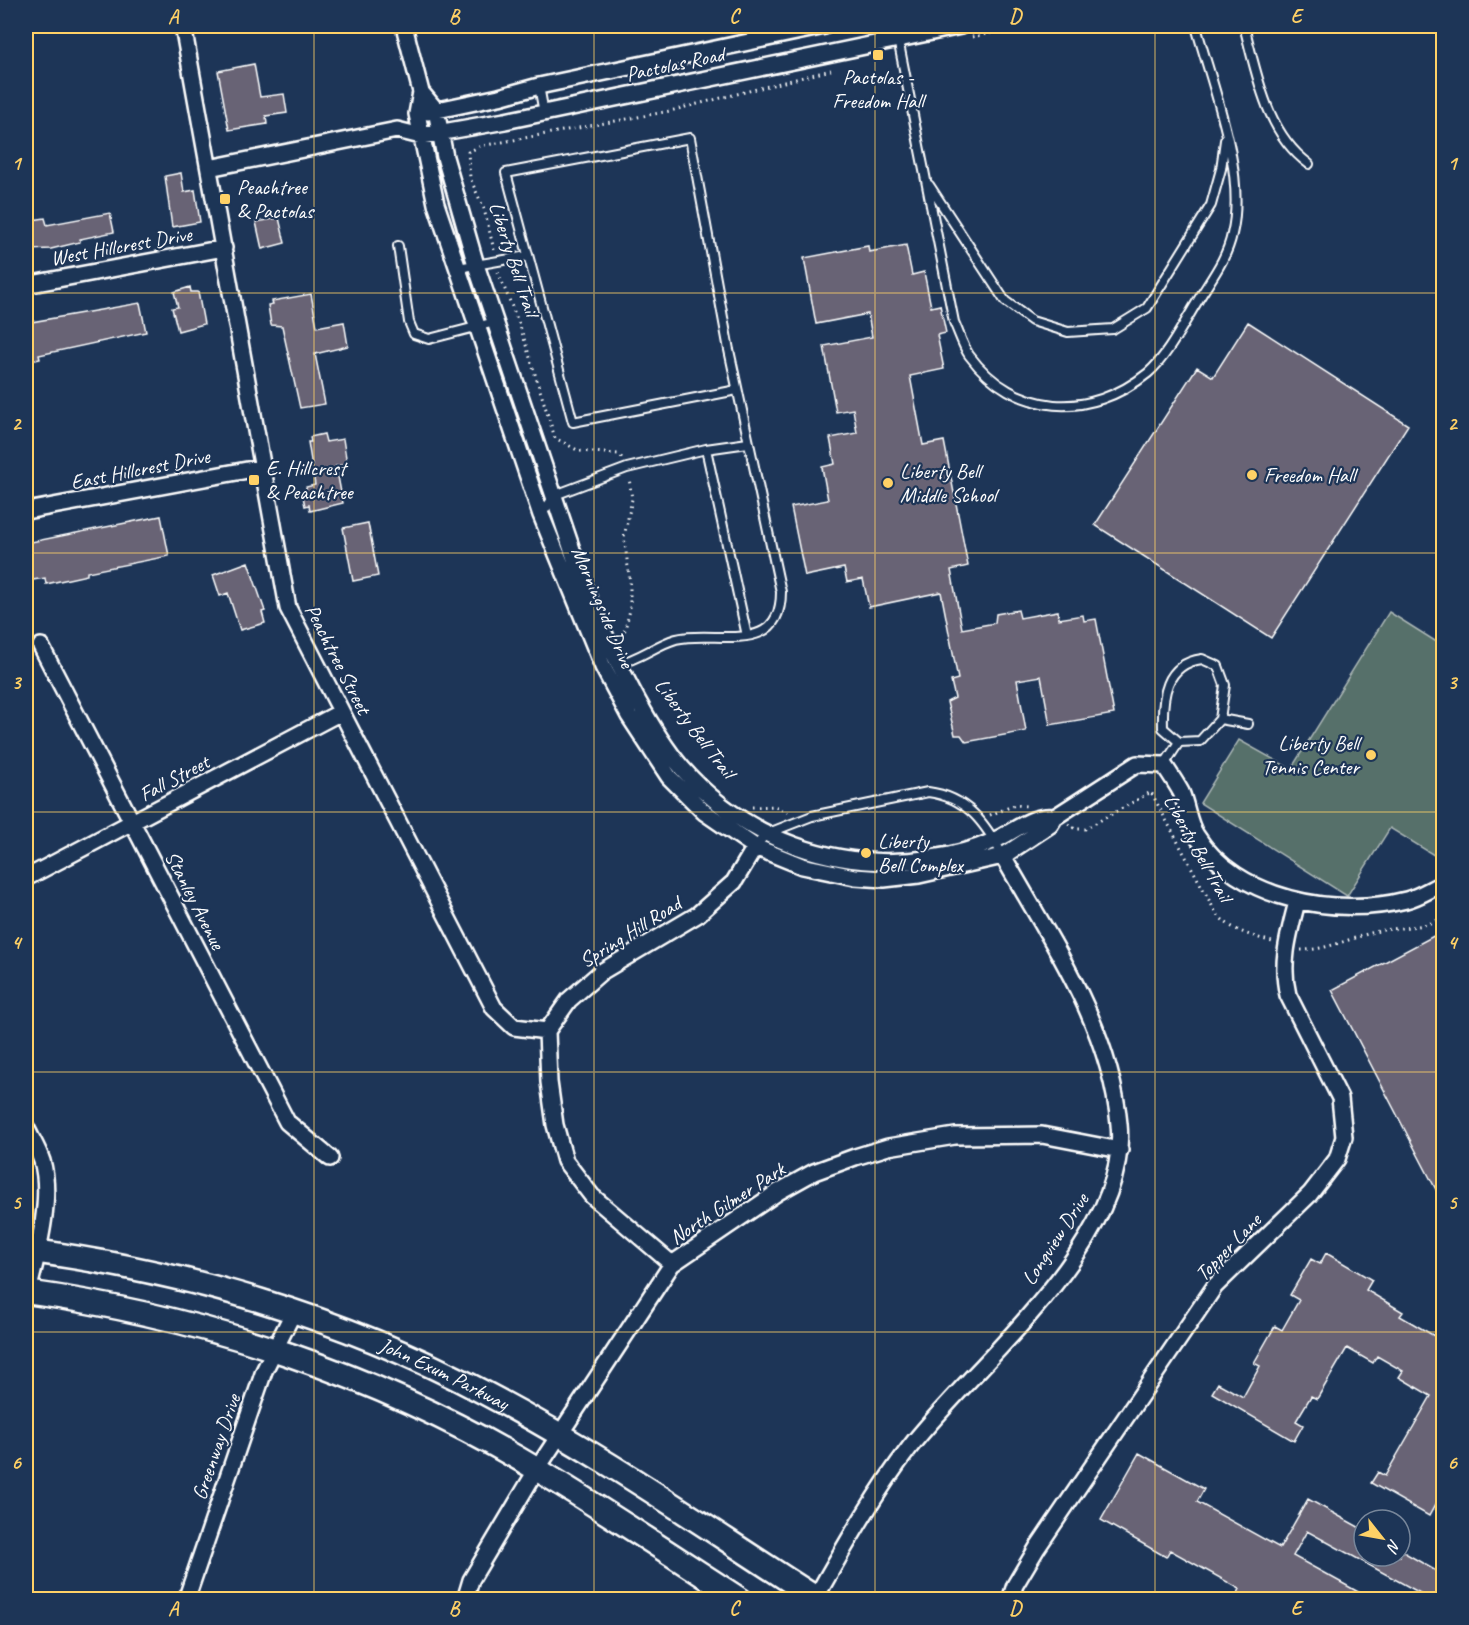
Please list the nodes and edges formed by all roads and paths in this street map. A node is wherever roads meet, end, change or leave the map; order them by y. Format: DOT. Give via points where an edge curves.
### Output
graph roads {
  1 [pos="183,26"];
  2 [pos="404,26"];
  3 [pos="825,26"];
  4 [pos="1023,26"];
  5 [pos="1196,26"];
  6 [pos="1244,26"];
  7 [pos="896,32"];
  8 [pos="964,32"];
  9 [pos="833,70"];
  10 [pos="539,86"];
  11 [pos="421,92"];
  12 [pos="436,110"];
  13 [pos="544,113"];
  14 [pos="417,114"];
  15 [pos="397,130"];
  16 [pos="440,133"];
  17 [pos="1226,135"];
  18 [pos="421,136"];
  19 [pos="1309,164"];
  20 [pos="208,168"];
  21 [pos="927,181"];
  22 [pos="398,246"];
  23 [pos="224,248"];
  24 [pos="527,256"];
  25 [pos="496,263"];
  26 [pos="476,265"];
  27 [pos="458,268"];
  28 [pos="26,285"];
  29 [pos="495,322"];
  30 [pos="478,327"];
  31 [pos="737,390"];
  32 [pos="748,443"];
  33 [pos="706,449"];
  34 [pos="263,467"];
  35 [pos="627,468"];
  36 [pos="555,495"];
  37 [pos="26,511"];
  38 [pos="541,515"];
  39 [pos="747,636"];
  40 [pos="41,646"];
  41 [pos="625,663"];
  42 [pos="603,667"];
  43 [pos="341,712"];
  44 [pos="1220,719"];
  45 [pos="1248,724"];
  46 [pos="1179,742"];
  47 [pos="1164,765"];
  48 [pos="743,804"];
  49 [pos="1055,817"];
  50 [pos="800,822"];
  51 [pos="983,822"];
  52 [pos="132,825"];
  53 [pos="766,834"];
  54 [pos="994,840"];
  55 [pos="755,847"];
  56 [pos="1003,856"];
  57 [pos="26,878"];
  58 [pos="1443,883"];
  59 [pos="1297,902"];
  60 [pos="1443,916"];
  61 [pos="1287,947"];
  62 [pos="547,1031"];
  63 [pos="26,1127"];
  64 [pos="1120,1150"];
  65 [pos="330,1158"];
  66 [pos="31,1251"];
  67 [pos="672,1264"];
  68 [pos="27,1292"];
  69 [pos="294,1311"];
  70 [pos="275,1348"];
  71 [pos="561,1435"];
  72 [pos="537,1469"];
  73 [pos="186,1599"];
  74 [pos="465,1599"];
  75 [pos="741,1599"];
  76 [pos="816,1599"];
  77 [pos="1010,1599"];
  1 -- 20 [label="street, Peachtree Street"];
  2 -- 11 [label="street, Morningside Drive"];
  3 -- 10 [label="street, Pactolas Road"];
  4 -- 8 [label="path"];
  5 -- 17 [label="lane"];
  6 -- 19 [label="lane" via="1259,85 1277,129 1295,154"];
  7 -- 8 [label="street, Pactolas Road"];
  7 -- 13 [label="street, Pactolas Road"];
  7 -- 21 [label="lane"];
  9 -- 25 [label="path, Liberty Bell Trail" via="670,111 481,146 468,152 470,178 484,209"];
  10 -- 12 [label="street, Pactolas Road"];
  10 -- 13 [label="lane"];
  11 -- 12 [label="street, Morningside Drive"];
  11 -- 14 [label="street, Morningside Drive"];
  12 -- 14 [label="street, Pactolas Road"];
  12 -- 16 [label="street, Morningside Drive"];
  13 -- 16 [label="street, Pactolas Road"];
  14 -- 15 [label="street, Pactolas Road"];
  14 -- 18 [label="street, Morningside Drive"];
  15 -- 18 [label="street, Pactolas Road"];
  15 -- 20 [label="street, Pactolas Road"];
  16 -- 18 [label="street, Pactolas Road"];
  16 -- 26 [label="street, Morningside Drive"];
  17 -- 21 [label="lane" via="1211,205 1147,308 1113,329 1068,332 1032,321 1005,301"];
  17 -- 21 [label="lane" via="1237,203 1223,259 1149,372 1104,399 1059,408 1023,398 992,380 968,354 954,322"];
  18 -- 27 [label="street, Morningside Drive" via="436,204"];
  20 -- 23 [label="street, Peachtree Street"];
  22 -- 30 [label="lane" via="414,334 429,339"];
  23 -- 28 [label="street, West Hillcrest Drive"];
  23 -- 34 [label="street, Peachtree Street"];
  24 -- 25 [label="lane" via="504,258"];
  24 -- 31 [label="lane" via="573,422"];
  24 -- 31 [label="lane" via="506,173 690,138"];
  25 -- 26 [label="lane"];
  25 -- 35 [label="path, Liberty Bell Trail" via="555,438 579,450 618,454"];
  26 -- 27 [label="lane"];
  26 -- 29 [label="street, Morningside Drive"];
  27 -- 30 [label="street, Morningside Drive"];
  29 -- 30 [label="lane"];
  29 -- 36 [label="street, Morningside Drive"];
  30 -- 38 [label="street, Morningside Drive"];
  31 -- 32 [label="lane"];
  32 -- 33 [label="lane"];
  32 -- 39 [label="lane" via="781,606 763,632"];
  33 -- 35 [label="lane"];
  33 -- 39 [label="lane"];
  34 -- 37 [label="street, East Hillcrest Drive"];
  34 -- 43 [label="street, Peachtree Street" via="288,608"];
  35 -- 36 [label="lane"];
  35 -- 41 [label="path" via="632,499 624,537 630,582 630,610 622,642"];
  36 -- 38 [label="lane"];
  36 -- 41 [label="street, Morningside Drive" via="588,597"];
  38 -- 42 [label="street, Morningside Drive"];
  39 -- 41 [label="lane" via="676,639"];
  40 -- 52 [label="street, Stanley Avenue"];
  41 -- 42 [label="lane"];
  41 -- 53 [label="street, Morningside Drive" via="656,729 681,767 714,800"];
  42 -- 55 [label="street, Morningside Drive" via="669,777 704,812"];
  43 -- 52 [label="street, Fall Street"];
  43 -- 62 [label="street, Peachtree Street" via="494,1008 514,1027"];
  44 -- 45 [label="lane"];
  44 -- 46 [label="lane" via="1200,741"];
  44 -- 46 [label="lane" via="1225,686 1218,666 1202,659 1186,661 1170,678 1162,701 1163,728"];
  46 -- 47 [label="lane"];
  47 -- 49 [label="street" via="1137,764"];
  47 -- 59 [label="street" via="1181,792 1195,835 1218,862 1259,889"];
  48 -- 50 [label="path, Liberty Bell Trail" via="775,806"];
  49 -- 51 [label="path, Liberty Bell Trail" via="1030,806 1015,805 991,814"];
  49 -- 54 [label="street, Morningside Drive" via="1041,816"];
  49 -- 56 [label="street" via="1050,825"];
  49 -- 61 [label="path, Liberty Bell Trail" via="1075,829 1085,830 1151,792 1221,919 1240,932"];
  50 -- 51 [label="lane" via="928,792 963,804"];
  50 -- 53 [label="lane"];
  51 -- 54 [label="lane"];
  52 -- 57 [label="street, Fall Street"];
  52 -- 65 [label="street, Stanley Avenue" via="287,1122"];
  53 -- 54 [label="street, Morningside Drive" via="813,853 875,862 952,855"];
  53 -- 55 [label="lane"];
  54 -- 56 [label="lane"];
  55 -- 56 [label="street, Morningside Drive" via="823,872 884,879"];
  55 -- 62 [label="street, Spring Hill Road" via="734,882 704,909 601,972 569,1000"];
  56 -- 64 [label="street, Longview Drive" via="1078,987 1091,1019 1115,1096"];
  58 -- 59 [label="street" via="1407,900 1361,907"];
  59 -- 61 [label="street, Topper Lane"];
  60 -- 61 [label="path, Liberty Bell Trail" via="1367,933 1315,950"];
  61 -- 77 [label="street, Topper Lane" via="1287,995 1340,1098 1344,1137 1337,1159 1310,1194 1215,1286 1037,1548"];
  62 -- 67 [label="street" via="549,1082 565,1161 592,1196"];
  63 -- 66 [label="street" via="42,1162 45,1188"];
  64 -- 67 [label="street, North Gilmer Park" via="1042,1135 987,1134 888,1146 814,1172"];
  64 -- 76 [label="street, Longview Drive" via="1111,1190 1090,1232 1056,1283 910,1448 851,1534"];
  66 -- 68 [label="street"];
  66 -- 69 [label="main road, John Exum Parkway" via="140,1269"];
  67 -- 71 [label="street, North Gilmer Park"];
  68 -- 70 [label="main road, John Exum Parkway" via="141,1311"];
  69 -- 70 [label="street, Greenway Drive"];
  69 -- 71 [label="main road, John Exum Parkway" via="404,1353"];
  70 -- 72 [label="main road, John Exum Parkway" via="395,1397"];
  70 -- 73 [label="street, Greenway Drive"];
  71 -- 72 [label="street, North Gilmer Park"];
  71 -- 76 [label="main road, John Exum Parkway"];
  72 -- 74 [label="street, North Gilmer Park" via="471,1581"];
  72 -- 75 [label="main road, John Exum Parkway"];
}
